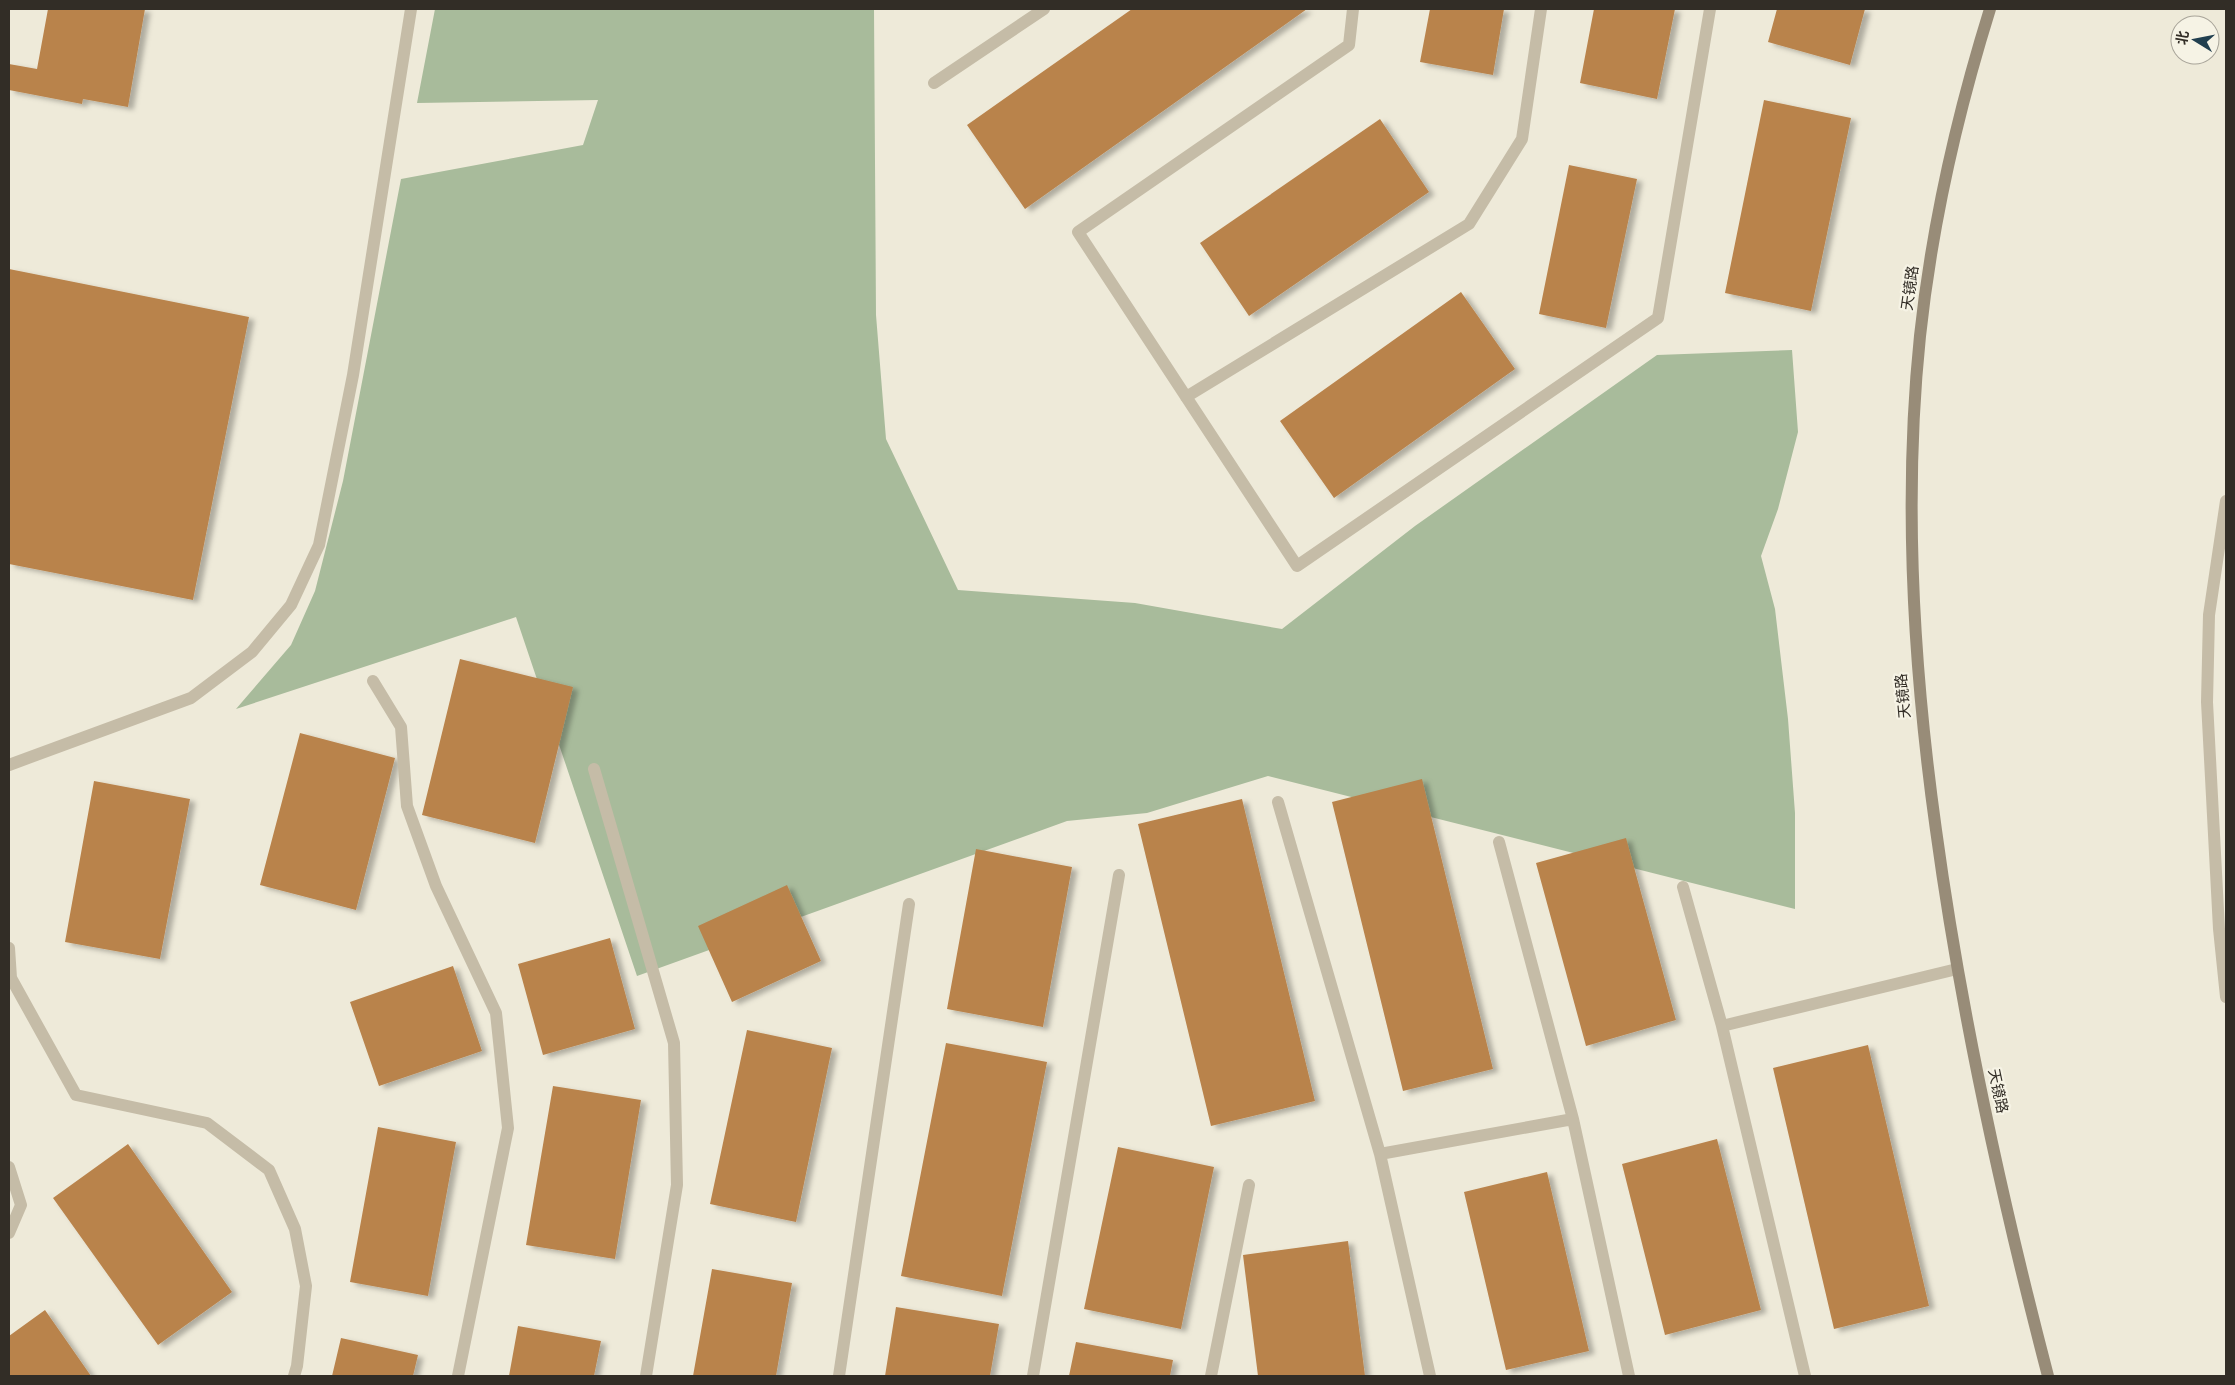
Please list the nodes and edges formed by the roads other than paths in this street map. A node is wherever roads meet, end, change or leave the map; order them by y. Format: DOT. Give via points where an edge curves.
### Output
graph roads {
  1 [pos="412,9"];
  2 [pos="1044,9"];
  3 [pos="1353,9"];
  4 [pos="1540,9"];
  5 [pos="1710,9"];
  6 [pos="1990,9"];
  7 [pos="934,83"];
  8 [pos="1186,397"];
  9 [pos="2226,501"];
  10 [pos="373,681"];
  11 [pos="9,765"];
  12 [pos="594,769"];
  13 [pos="1278,802"];
  14 [pos="1499,842"];
  15 [pos="1119,875"];
  16 [pos="1683,887"];
  17 [pos="909,904"];
  18 [pos="9,948"];
  19 [pos="1957,969"];
  20 [pos="10,981"];
  21 [pos="2226,997"];
  22 [pos="1722,1026"];
  23 [pos="1573,1119"];
  24 [pos="1380,1154"];
  25 [pos="9,1167"];
  26 [pos="1249,1185"];
  27 [pos="9,1233"];
  28 [pos="294,1376"];
  29 [pos="458,1376"];
  30 [pos="646,1376"];
  31 [pos="839,1376"];
  32 [pos="1033,1376"];
  33 [pos="1211,1376"];
  34 [pos="1430,1376"];
  35 [pos="1629,1376"];
  36 [pos="1805,1376"];
  37 [pos="2048,1376"];
  1 -- 11 [label="street" via="352,384 318,545 291,605 252,652 191,698"];
  2 -- 7 [label="street"];
  3 -- 8 [label="street" via="1349,46 1078,232"];
  4 -- 8 [label="street" via="1522,139 1469,224"];
  5 -- 8 [label="street" via="1658,318 1297,566"];
  6 -- 19 [label="street, 天镜路" via="1961,110 1936,223 1920,337 1912,481 1913,598 1924,746"];
  9 -- 21 [label="street" via="2209,614 2207,702 2219,928"];
  10 -- 29 [label="street" via="401,727 407,806 430,868 496,1013 508,1128"];
  12 -- 30 [label="street" via="674,1044 677,1185"];
  13 -- 24 [label="street"];
  14 -- 23 [label="street"];
  15 -- 32 [label="street"];
  16 -- 22 [label="street"];
  17 -- 31 [label="street"];
  18 -- 20 [label="street"];
  19 -- 22 [label="street"];
  19 -- 37 [label="street, 天镜路" via="2003,1192"];
  20 -- 28 [label="street" via="76,1095 207,1123 269,1170 295,1228 306,1286 298,1366"];
  22 -- 36 [label="street"];
  23 -- 24 [label="street"];
  23 -- 35 [label="street"];
  24 -- 34 [label="street"];
  25 -- 27 [label="street" via="21,1205"];
  26 -- 33 [label="street"];
}
